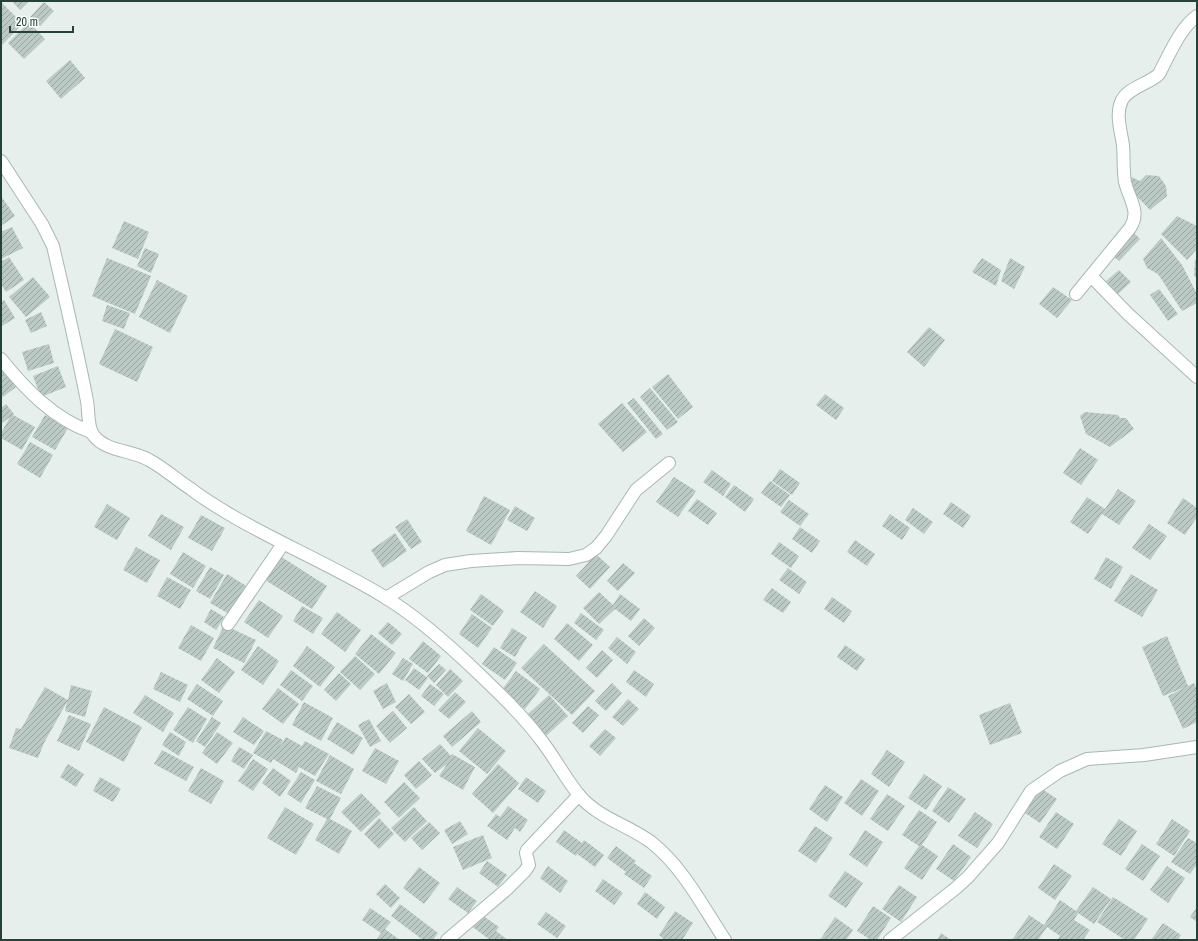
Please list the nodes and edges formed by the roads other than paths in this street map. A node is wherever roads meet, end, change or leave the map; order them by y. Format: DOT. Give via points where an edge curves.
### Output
graph roads {
  1 [pos="1197,16"];
  2 [pos="1,161"];
  3 [pos="1092,277"];
  4 [pos="1076,294"];
  5 [pos="1,359"];
  6 [pos="1197,377"];
  7 [pos="91,432"];
  8 [pos="668,463"];
  9 [pos="283,544"];
  10 [pos="386,598"];
  11 [pos="228,624"];
  12 [pos="1197,748"];
  13 [pos="579,795"];
  14 [pos="447,940"];
  15 [pos="725,940"];
  16 [pos="890,940"];
  1 -- 3 [label="street" via="1183,30 1159,74 1129,92 1122,100 1119,116 1125,180 1135,209 1134,218 1130,228"];
  2 -- 7 [label="street" via="42,224 53,246 88,404"];
  3 -- 4 [label="street"];
  3 -- 6 [label="street"];
  5 -- 7 [label="street" via="48,408 70,424"];
  7 -- 9 [label="street" via="105,445 148,459 202,498"];
  8 -- 10 [label="street" via="636,490 606,536 586,555 569,559 518,558 444,565"];
  9 -- 10 [label="street"];
  9 -- 11 [label="street"];
  10 -- 13 [label="street" via="448,644 521,716 541,739"];
  12 -- 16 [label="street" via="1087,759 1060,771 1031,791 998,843 968,877"];
  13 -- 14 [label="street" via="528,850 526,853 529,865 525,871"];
  13 -- 15 [label="street" via="600,814 660,849 690,886"];
}
